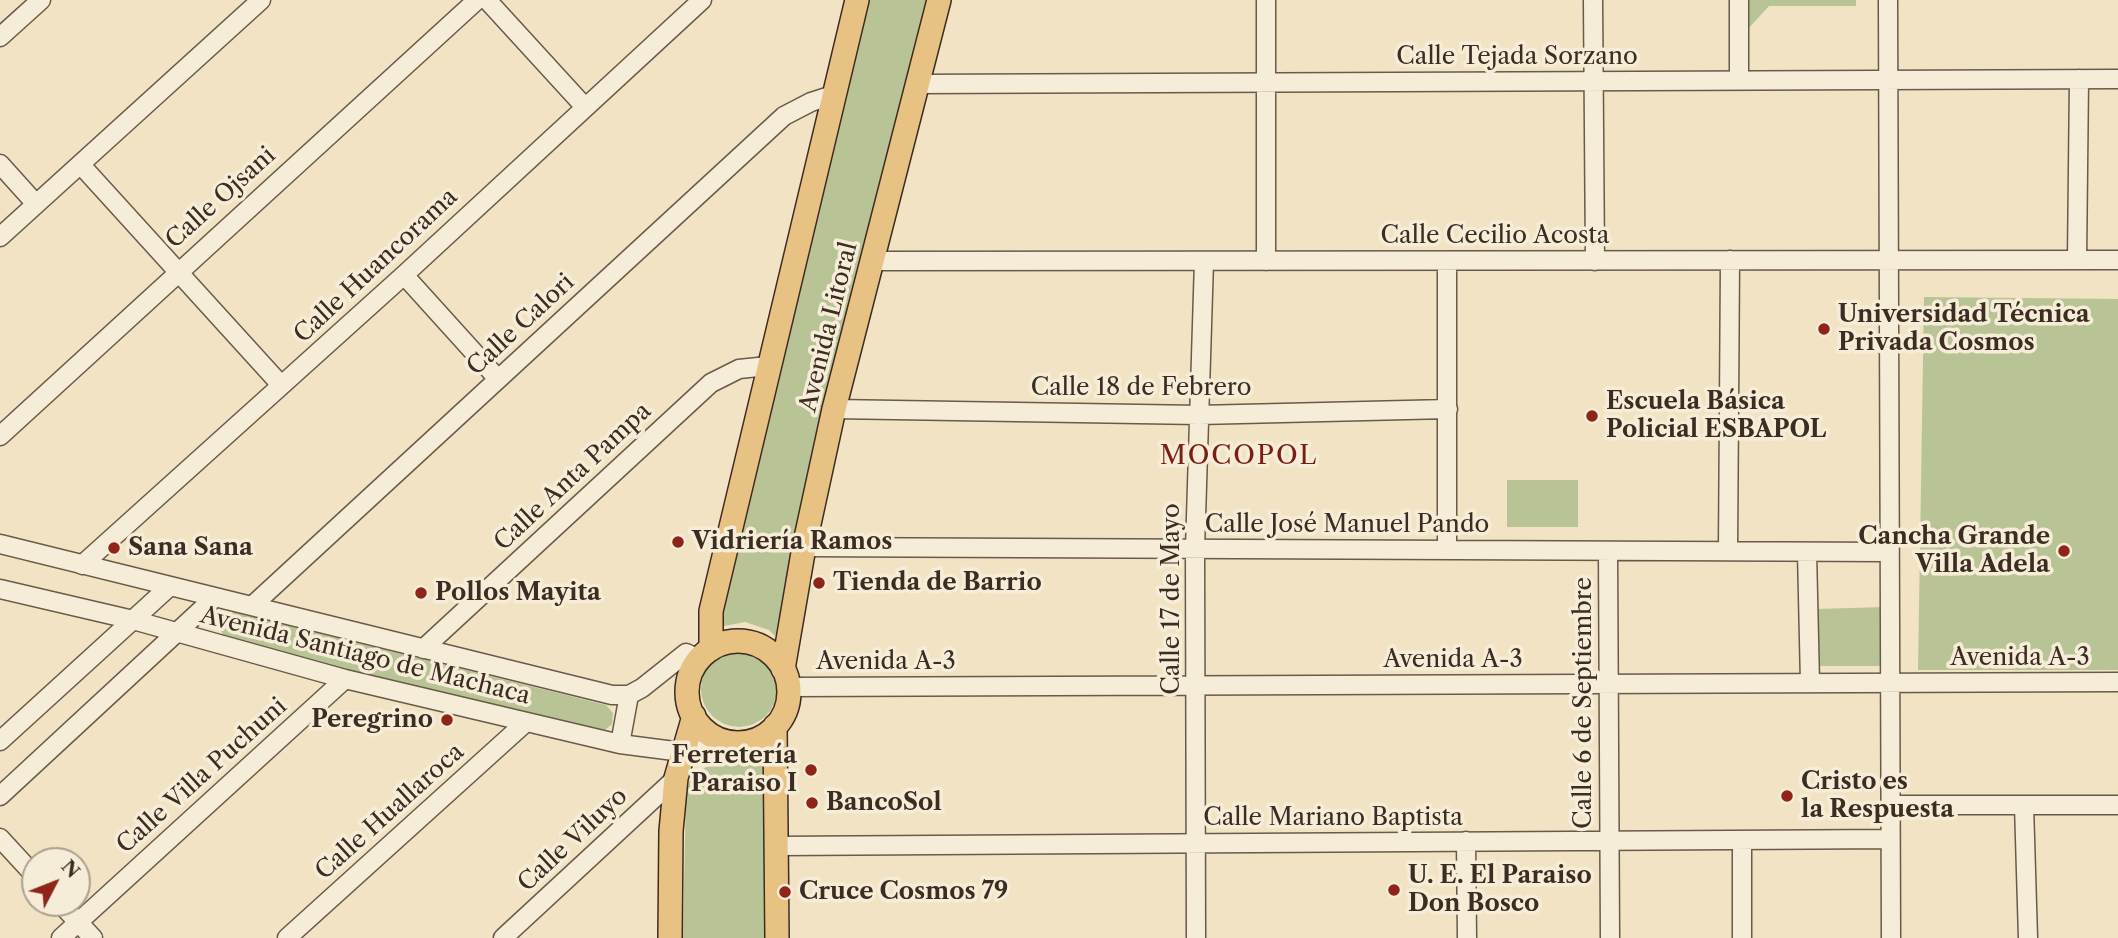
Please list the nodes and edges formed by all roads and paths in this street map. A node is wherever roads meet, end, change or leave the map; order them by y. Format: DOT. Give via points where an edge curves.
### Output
graph roads {
  1 [pos="41,0"];
  2 [pos="261,0"];
  3 [pos="477,0"];
  4 [pos="487,0"];
  5 [pos="702,0"];
  6 [pos="857,0"];
  7 [pos="939,0"];
  8 [pos="1266,0"];
  9 [pos="1593,0"];
  10 [pos="1739,0"];
  11 [pos="1888,0"];
  12 [pos="0,37"];
  13 [pos="2079,79"];
  14 [pos="2118,79"];
  15 [pos="1739,80"];
  16 [pos="1886,80"];
  17 [pos="1593,81"];
  18 [pos="1266,83"];
  19 [pos="916,85"];
  20 [pos="833,95"];
  21 [pos="584,106"];
  22 [pos="0,164"];
  23 [pos="81,165"];
  24 [pos="37,204"];
  25 [pos="0,237"];
  26 [pos="1730,260"];
  27 [pos="1888,260"];
  28 [pos="2077,260"];
  29 [pos="2118,260"];
  30 [pos="872,261"];
  31 [pos="1204,261"];
  32 [pos="1266,261"];
  33 [pos="1447,261"];
  34 [pos="1595,261"];
  35 [pos="177,271"];
  36 [pos="404,275"];
  37 [pos="768,366"];
  38 [pos="498,379"];
  39 [pos="281,385"];
  40 [pos="834,409"];
  41 [pos="1448,409"];
  42 [pos="1199,415"];
  43 [pos="0,436"];
  44 [pos="0,544"];
  45 [pos="804,547"];
  46 [pos="1195,549"];
  47 [pos="1447,550"];
  48 [pos="1608,551"];
  49 [pos="1728,551"];
  50 [pos="1807,552"];
  51 [pos="1889,552"];
  52 [pos="82,565"];
  53 [pos="169,587"];
  54 [pos="0,589"];
  55 [pos="214,598"];
  56 [pos="252,606"];
  57 [pos="133,620"];
  58 [pos="175,633"];
  59 [pos="423,649"];
  60 [pos="705,654"];
  61 [pos="786,678"];
  62 [pos="345,680"];
  63 [pos="2118,682"];
  64 [pos="1810,683"];
  65 [pos="1890,683"];
  66 [pos="1609,684"];
  67 [pos="1196,685"];
  68 [pos="629,695"];
  69 [pos="694,716"];
  70 [pos="525,723"];
  71 [pos="775,726"];
  72 [pos="718,739"];
  73 [pos="0,741"];
  74 [pos="620,744"];
  75 [pos="682,752"];
  76 [pos="676,778"];
  77 [pos="0,796"];
  78 [pos="1890,805"];
  79 [pos="2024,805"];
  80 [pos="2118,805"];
  81 [pos="0,838"];
  82 [pos="1890,839"];
  83 [pos="1742,840"];
  84 [pos="1610,841"];
  85 [pos="1466,842"];
  86 [pos="1198,844"];
  87 [pos="776,846"];
  88 [pos="21,861"];
  89 [pos="73,917"];
  90 [pos="78,922"];
  91 [pos="61,938"];
  92 [pos="93,938"];
  93 [pos="287,938"];
  94 [pos="503,938"];
  95 [pos="670,938"];
  96 [pos="777,938"];
  97 [pos="1196,938"];
  98 [pos="1467,938"];
  99 [pos="1610,938"];
  100 [pos="1742,938"];
  101 [pos="1891,938"];
  102 [pos="2028,938"];
  1 -- 12 [label="street"];
  2 -- 23 [label="street"];
  3 -- 35 [label="street, Calle Ojsani"];
  4 -- 21 [label="street"];
  5 -- 21 [label="street, Calle Huancorama"];
  6 -- 20 [label="main road, Avenida Litoral"];
  7 -- 19 [label="main road, Avenida Litoral"];
  8 -- 18 [label="street"];
  9 -- 17 [label="street"];
  10 -- 15 [label="street"];
  11 -- 16 [label="street"];
  13 -- 14 [label="street, Calle Tejada Sorzano"];
  13 -- 16 [label="street, Calle Tejada Sorzano"];
  13 -- 28 [label="street"];
  15 -- 16 [label="street, Calle Tejada Sorzano"];
  15 -- 17 [label="street, Calle Tejada Sorzano"];
  16 -- 27 [label="street"];
  17 -- 18 [label="street, Calle Tejada Sorzano"];
  17 -- 34 [label="street"];
  18 -- 19 [label="street, Calle Tejada Sorzano"];
  18 -- 32 [label="street"];
  19 -- 30 [label="main road, Avenida Litoral"];
  20 -- 37 [label="main road, Avenida Litoral"];
  20 -- 38 [label="street, Calle Calori" via="784,116"];
  21 -- 36 [label="street, Calle Huancorama"];
  22 -- 24 [label="street"];
  23 -- 24 [label="street"];
  23 -- 35 [label="street"];
  24 -- 25 [label="street"];
  26 -- 27 [label="street, Calle Cecilio Acosta"];
  26 -- 34 [label="street, Calle Cecilio Acosta"];
  26 -- 49 [label="street"];
  27 -- 28 [label="street, Calle Cecilio Acosta"];
  27 -- 51 [label="street"];
  28 -- 29 [label="street, Calle Cecilio Acosta"];
  30 -- 31 [label="street, Calle Cecilio Acosta"];
  30 -- 40 [label="main road, Avenida Litoral"];
  31 -- 32 [label="street, Calle Cecilio Acosta"];
  31 -- 42 [label="street, Calle 17 de Mayo"];
  32 -- 33 [label="street, Calle Cecilio Acosta"];
  33 -- 34 [label="street, Calle Cecilio Acosta"];
  33 -- 41 [label="street"];
  35 -- 39 [label="street"];
  35 -- 43 [label="street, Calle Ojsani"];
  36 -- 38 [label="street"];
  36 -- 39 [label="street, Calle Huancorama"];
  37 -- 59 [label="street, Calle Anta Pampa" via="739,369 711,383"];
  37 -- 60 [label="main road, Avenida Litoral" via="710,611"];
  38 -- 56 [label="street, Calle Calori"];
  39 -- 52 [label="street, Calle Huancorama"];
  40 -- 42 [label="street, Calle 18 de Febrero"];
  40 -- 45 [label="main road, Avenida Litoral"];
  41 -- 42 [label="street, Calle 18 de Febrero"];
  41 -- 47 [label="street"];
  42 -- 46 [label="street, Calle 17 de Mayo"];
  44 -- 52 [label="street, Avenida Santiago de Machaca"];
  45 -- 46 [label="street, Calle José Manuel Pando"];
  45 -- 61 [label="main road, Avenida Litoral"];
  46 -- 47 [label="street, Calle José Manuel Pando"];
  46 -- 67 [label="street, Calle 17 de Mayo"];
  47 -- 48 [label="street, Calle José Manuel Pando"];
  48 -- 49 [label="street, Calle José Manuel Pando"];
  48 -- 66 [label="street, Calle 6 de Septiembre"];
  49 -- 50 [label="street, Calle José Manuel Pando"];
  50 -- 51 [label="street, Calle José Manuel Pando"];
  50 -- 64 [label="street"];
  51 -- 65 [label="street"];
  52 -- 53 [label="street, Avenida Santiago de Machaca"];
  53 -- 55 [label="street, Avenida Santiago de Machaca"];
  53 -- 57 [label="street"];
  54 -- 57 [label="street, Avenida Santiago de Machaca"];
  55 -- 56 [label="street, Avenida Santiago de Machaca"];
  55 -- 58 [label="street"];
  56 -- 59 [label="street, Avenida Santiago de Machaca"];
  57 -- 58 [label="street, Avenida Santiago de Machaca"];
  57 -- 73 [label="street"];
  58 -- 62 [label="street, Avenida Santiago de Machaca"];
  58 -- 77 [label="street"];
  59 -- 68 [label="street, Avenida Santiago de Machaca" via="612,695"];
  60 -- 61 [label="main road" via="729,642 749,643 771,653"];
  60 -- 68 [label="street" via="686,653"];
  60 -- 69 [label="main road" via="688,684"];
  61 -- 67 [label="street, Avenida A-3"];
  61 -- 71 [label="main road" via="786,708"];
  62 -- 70 [label="street, Avenida Santiago de Machaca"];
  62 -- 90 [label="street, Calle Villa Puchuni"];
  63 -- 65 [label="street, Avenida A-3"];
  64 -- 65 [label="street, Avenida A-3"];
  64 -- 66 [label="street, Avenida A-3"];
  65 -- 78 [label="street"];
  66 -- 67 [label="street, Avenida A-3"];
  66 -- 84 [label="street, Calle 6 de Septiembre"];
  67 -- 86 [label="street, Calle 17 de Mayo"];
  68 -- 74 [label="street"];
  69 -- 72 [label="main road"];
  69 -- 75 [label="main road"];
  70 -- 74 [label="street, Avenida Santiago de Machaca"];
  70 -- 93 [label="street, Calle Huallaroca"];
  71 -- 72 [label="main road" via="746,743"];
  71 -- 87 [label="main road"];
  72 -- 75 [label="street, Avenida Santiago de Machaca"];
  74 -- 75 [label="street, Avenida Santiago de Machaca"];
  75 -- 76 [label="main road"];
  76 -- 94 [label="street, Calle Viluyo"];
  76 -- 95 [label="main road"];
  78 -- 79 [label="street"];
  78 -- 82 [label="street"];
  79 -- 80 [label="street"];
  79 -- 102 [label="street"];
  81 -- 88 [label="street"];
  82 -- 83 [label="street, Calle Mariano Baptista"];
  82 -- 101 [label="street"];
  83 -- 84 [label="street, Calle Mariano Baptista"];
  83 -- 100 [label="street"];
  84 -- 85 [label="street, Calle Mariano Baptista"];
  84 -- 99 [label="street, Calle 6 de Septiembre"];
  85 -- 86 [label="street, Calle Mariano Baptista"];
  85 -- 98 [label="street"];
  86 -- 87 [label="street, Calle Mariano Baptista"];
  86 -- 97 [label="street, Calle 17 de Mayo"];
  87 -- 96 [label="main road"];
  89 -- 90 [label="street"];
  90 -- 91 [label="street, Calle Villa Puchuni"];
  90 -- 92 [label="street"];
}
